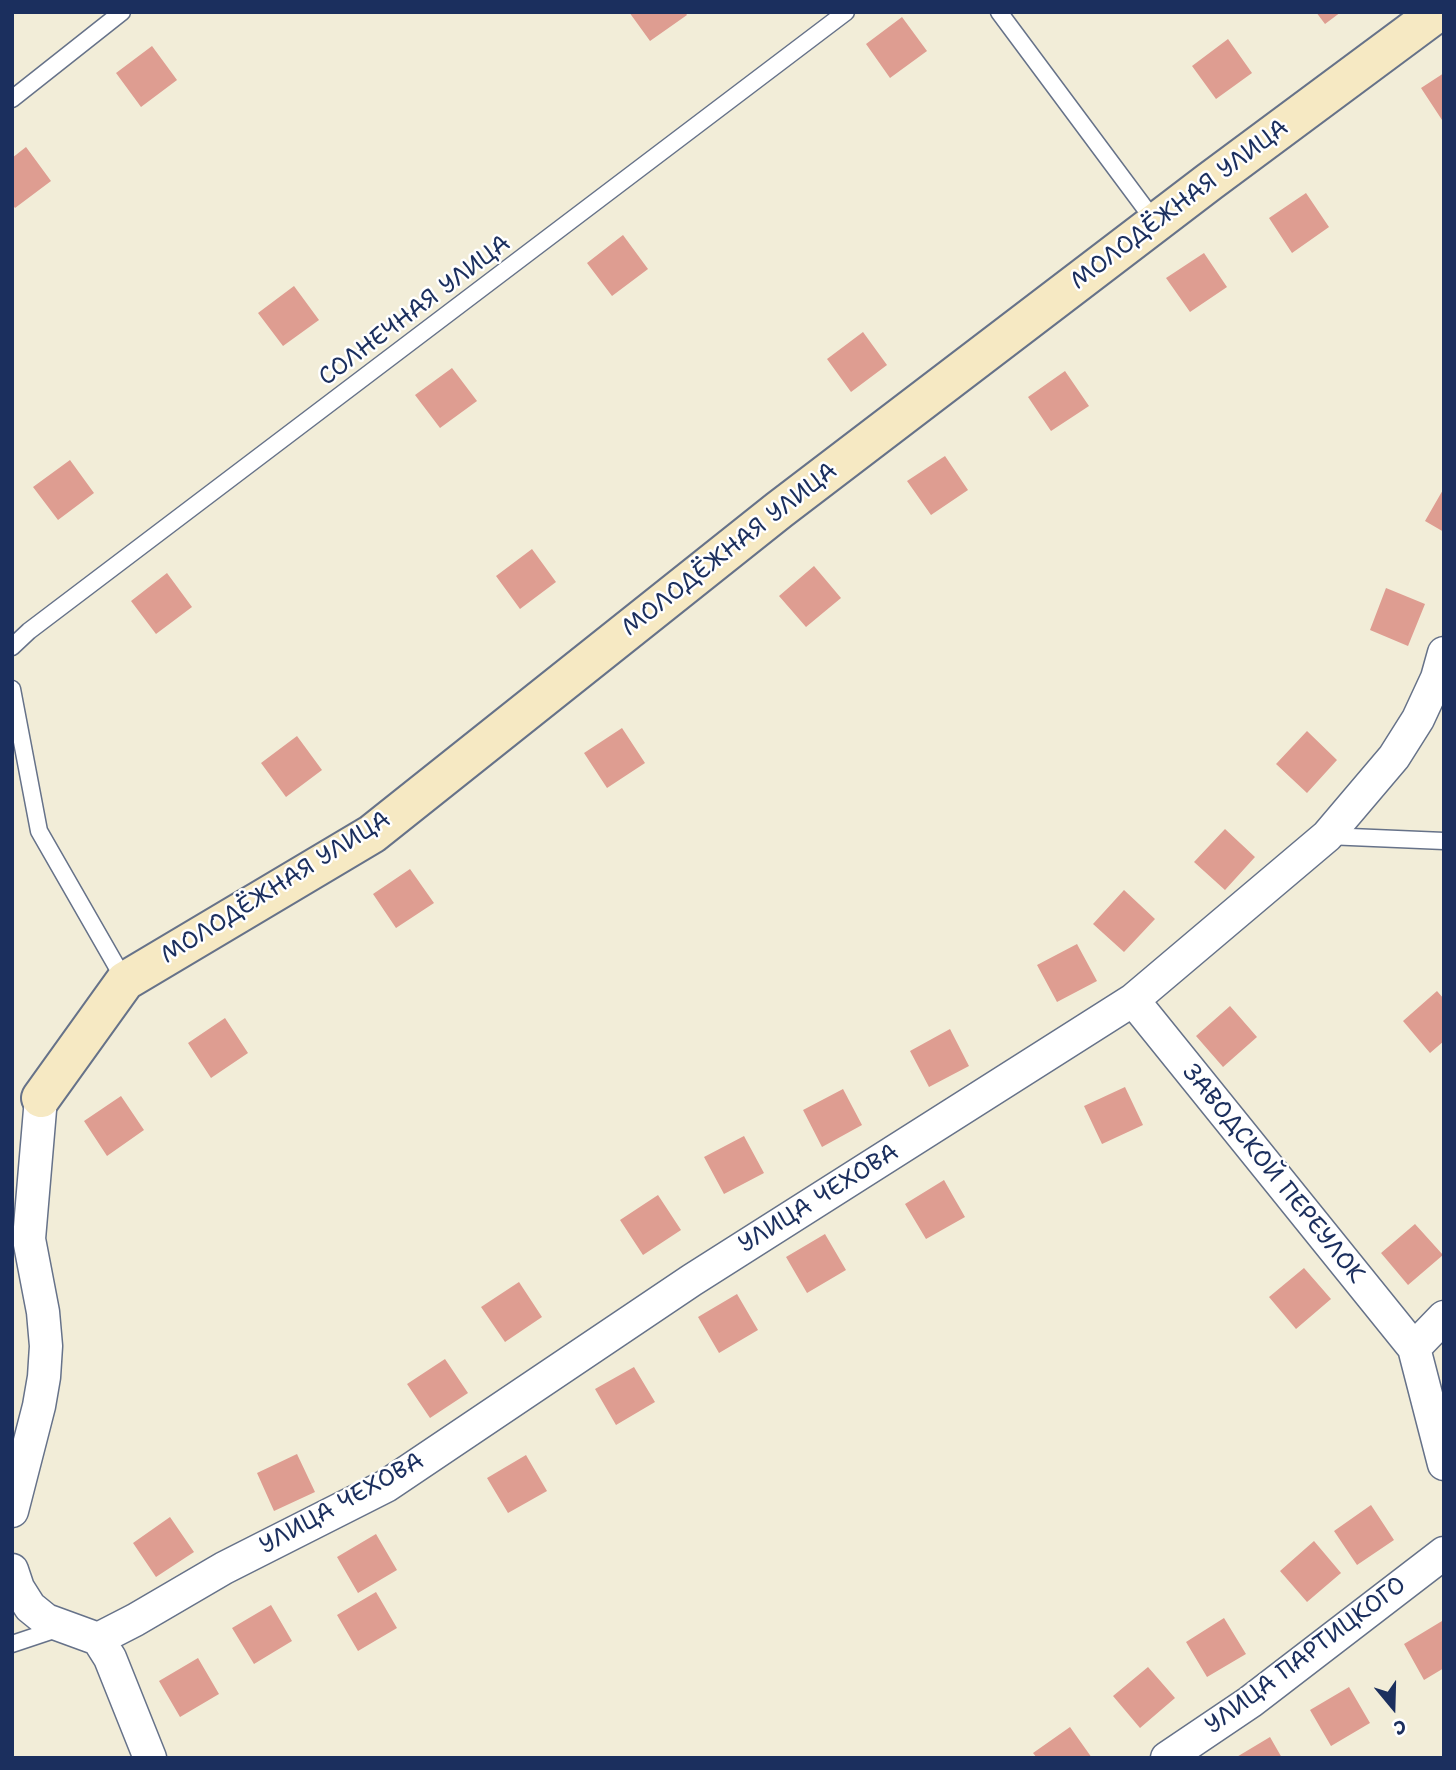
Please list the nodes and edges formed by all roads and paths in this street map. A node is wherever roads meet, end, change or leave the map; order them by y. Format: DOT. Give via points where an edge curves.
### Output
graph roads {
  1 [pos="122,12"];
  2 [pos="846,12"];
  3 [pos="999,12"];
  4 [pos="1438,12"];
  5 [pos="12,99"];
  6 [pos="1156,223"];
  7 [pos="12,648"];
  8 [pos="1444,653"];
  9 [pos="12,689"];
  10 [pos="1327,836"];
  11 [pos="1444,841"];
  12 [pos="125,981"];
  13 [pos="1133,1000"];
  14 [pos="41,1098"];
  15 [pos="1444,1317"];
  16 [pos="1414,1348"];
  17 [pos="1444,1464"];
  18 [pos="12,1511"];
  19 [pos="1444,1553"];
  20 [pos="12,1570"];
  21 [pos="61,1627"];
  22 [pos="98,1639"];
  23 [pos="12,1644"];
  24 [pos="150,1758"];
  25 [pos="1167,1758"];
  1 -- 5 [label="lane"];
  2 -- 7 [label="lane, СОЛНЕЧНАЯ УЛИЦА" via="40,622"];
  3 -- 6 [label="lane"];
  4 -- 6 [label="street, МОЛОДЁЖНАЯ УЛИЦА"];
  6 -- 12 [label="street, МОЛОДЁЖНАЯ УЛИЦА" via="779,510 372,834"];
  8 -- 10 [label="street, УЛИЦА ЧЕХОВА" via="1418,719 1394,757"];
  9 -- 12 [label="lane" via="39,831"];
  10 -- 11 [label="lane"];
  10 -- 13 [label="street, УЛИЦА ЧЕХОВА"];
  12 -- 14 [label="street, МОЛОДЁЖНАЯ УЛИЦА"];
  13 -- 16 [label="street, ЗАВОДСКОЙ ПЕРЕУЛОК"];
  13 -- 22 [label="street, УЛИЦА ЧЕХОВА" via="692,1280 386,1486 224,1568"];
  14 -- 18 [label="street" via="29,1239 43,1312 44,1377"];
  15 -- 16 [label="street"];
  16 -- 17 [label="street"];
  19 -- 25 [label="street, УЛИЦА ПАРТИЦКОГО" via="1250,1702"];
  20 -- 21 [label="street" via="30,1607"];
  21 -- 22 [label="street"];
  21 -- 23 [label="lane"];
  22 -- 24 [label="street" via="110,1657"];
}
